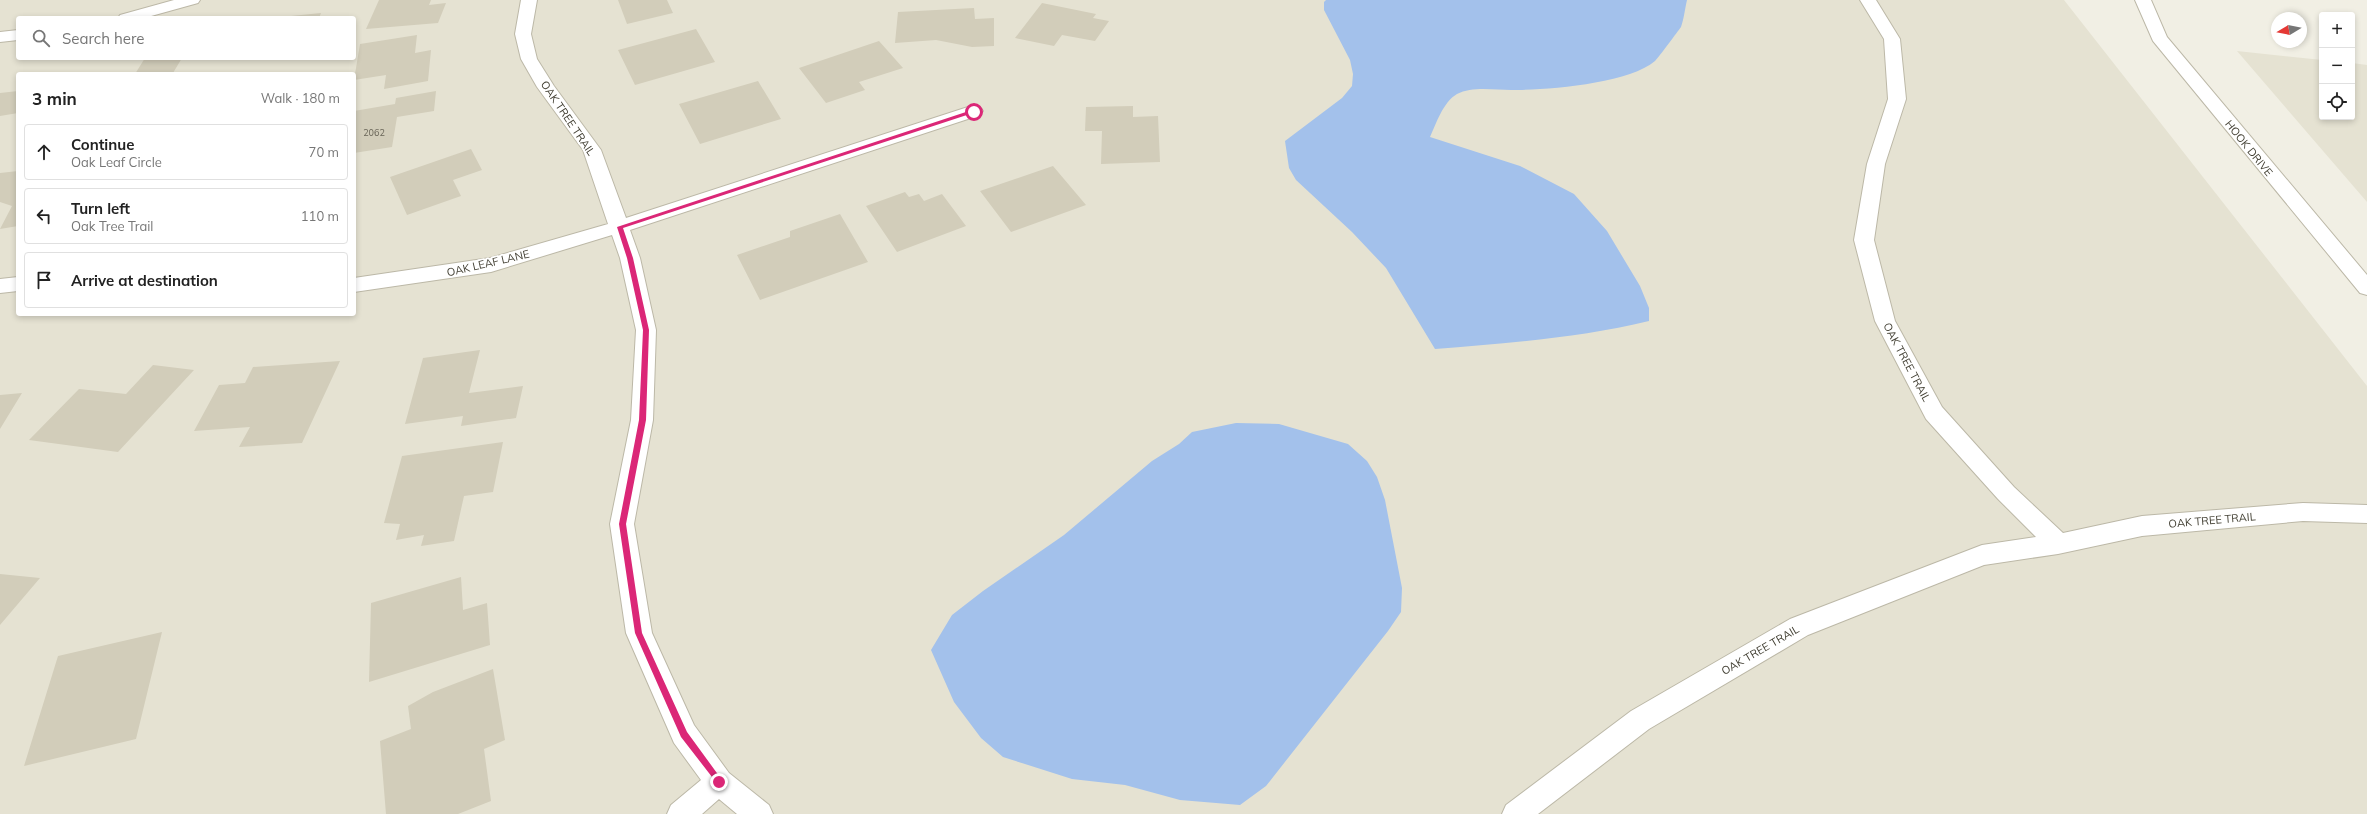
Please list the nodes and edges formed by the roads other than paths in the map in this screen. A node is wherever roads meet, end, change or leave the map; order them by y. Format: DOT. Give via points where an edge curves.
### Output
graph roads {
  1 [pos="192,0"];
  2 [pos="530,0"];
  3 [pos="1868,0"];
  4 [pos="2143,0"];
  5 [pos="133,16"];
  6 [pos="16,35"];
  7 [pos="0,37"];
  8 [pos="974,112"];
  9 [pos="619,227"];
  10 [pos="16,284"];
  11 [pos="356,285"];
  12 [pos="0,286"];
  13 [pos="2367,288"];
  14 [pos="2367,514"];
  15 [pos="2058,544"];
  16 [pos="719,782"];
  17 [pos="681,814"];
  18 [pos="759,814"];
  19 [pos="1516,814"];
  1 -- 5 [label="street"];
  2 -- 9 [label="street, OAK TREE TRAIL" via="523,34 529,59 592,150"];
  3 -- 15 [label="street, OAK TREE TRAIL" via="1892,39 1897,99 1876,164 1864,240 1884,321 1934,413 2006,493"];
  4 -- 13 [label="street, HOOK DRIVE" via="2158,38"];
  6 -- 7 [label="street"];
  8 -- 9 [label="street, OAK LEAF LANE"];
  9 -- 11 [label="street, OAK LEAF LANE" via="491,264 433,276"];
  9 -- 16 [label="street, OAK TREE TRAIL" via="630,258 646,330 642,420 622,524 639,633 684,734"];
  10 -- 12 [label="street"];
  14 -- 15 [label="street, OAK TREE TRAIL" via="2303,512 2142,526"];
  15 -- 19 [label="street, OAK TREE TRAIL" via="1982,556 1799,627 1640,720"];
  16 -- 17 [label="street"];
  16 -- 18 [label="street, OAK TREE TRAIL"];
}
